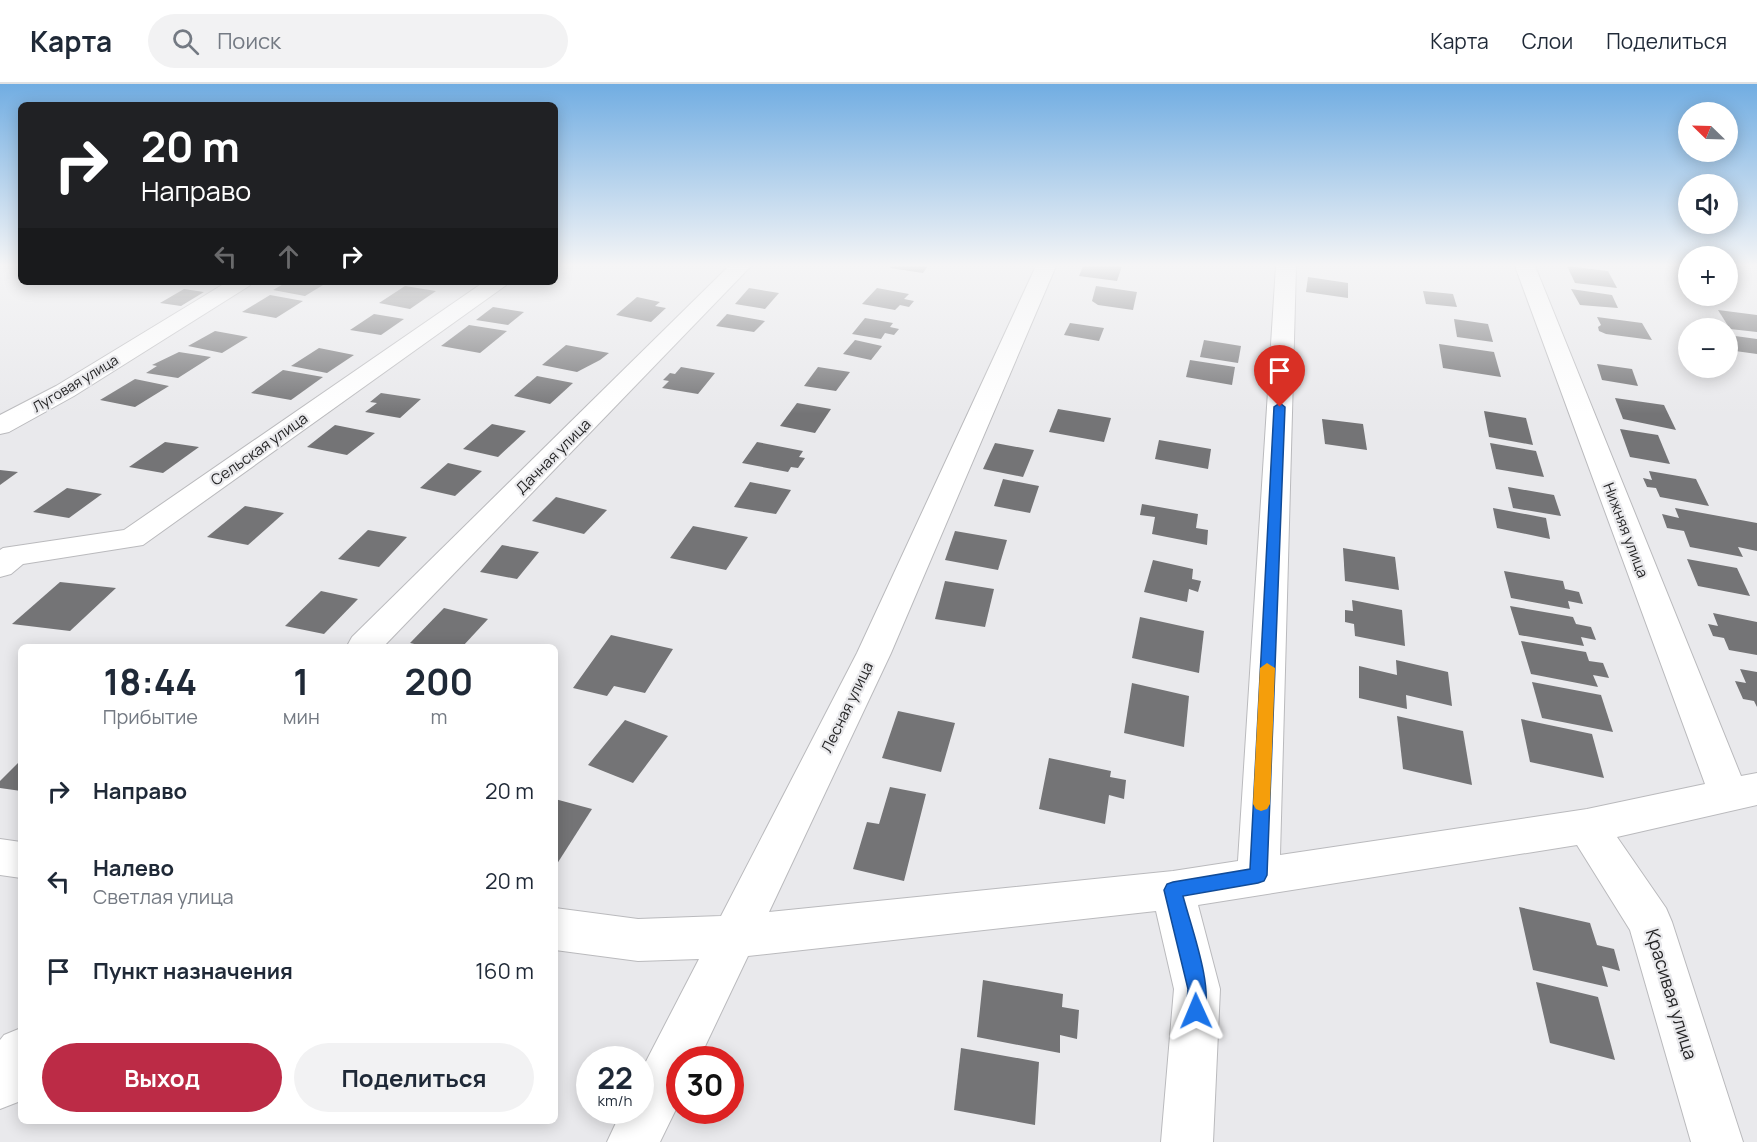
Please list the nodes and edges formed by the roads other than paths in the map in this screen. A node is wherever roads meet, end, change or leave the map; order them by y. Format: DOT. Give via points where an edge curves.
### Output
graph roads {
  1 [pos="188,315"];
  2 [pos="450,315"];
  3 [pos="692,315"];
  4 [pos="1024,315"];
  5 [pos="1284,315"];
  6 [pos="1545,315"];
  7 [pos="0,426"];
  8 [pos="0,567"];
  9 [pos="366,644"];
  10 [pos="1742,791"];
  11 [pos="1587,826"];
  12 [pos="0,857"];
  13 [pos="18,860"];
  14 [pos="1258,875"];
  15 [pos="1173,890"];
  16 [pos="558,929"];
  17 [pos="734,937"];
  18 [pos="18,1057"];
  19 [pos="0,1084"];
  20 [pos="633,1142"];
  21 [pos="1187,1142"];
  22 [pos="1716,1142"];
  1 -- 7 [label="street, Луговая улица"];
  2 -- 8 [label="street, Сельская улица" via="132,537 14,555"];
  3 -- 9 [label="street, Дачная улица"];
  4 -- 17 [label="street, Лесная улица" via="874,653"];
  5 -- 14 [label="street"];
  6 -- 10 [label="street, Нижняя улица"];
  10 -- 11 [label="street"];
  11 -- 14 [label="street"];
  11 -- 22 [label="street, Красивая улица" via="1650,922"];
  12 -- 13 [label="street"];
  14 -- 15 [label="street"];
  15 -- 17 [label="street"];
  15 -- 21 [label="street" via="1197,989"];
  16 -- 17 [label="street" via="638,940"];
  17 -- 20 [label="street, Лесная улица"];
  18 -- 19 [label="street"];
}
